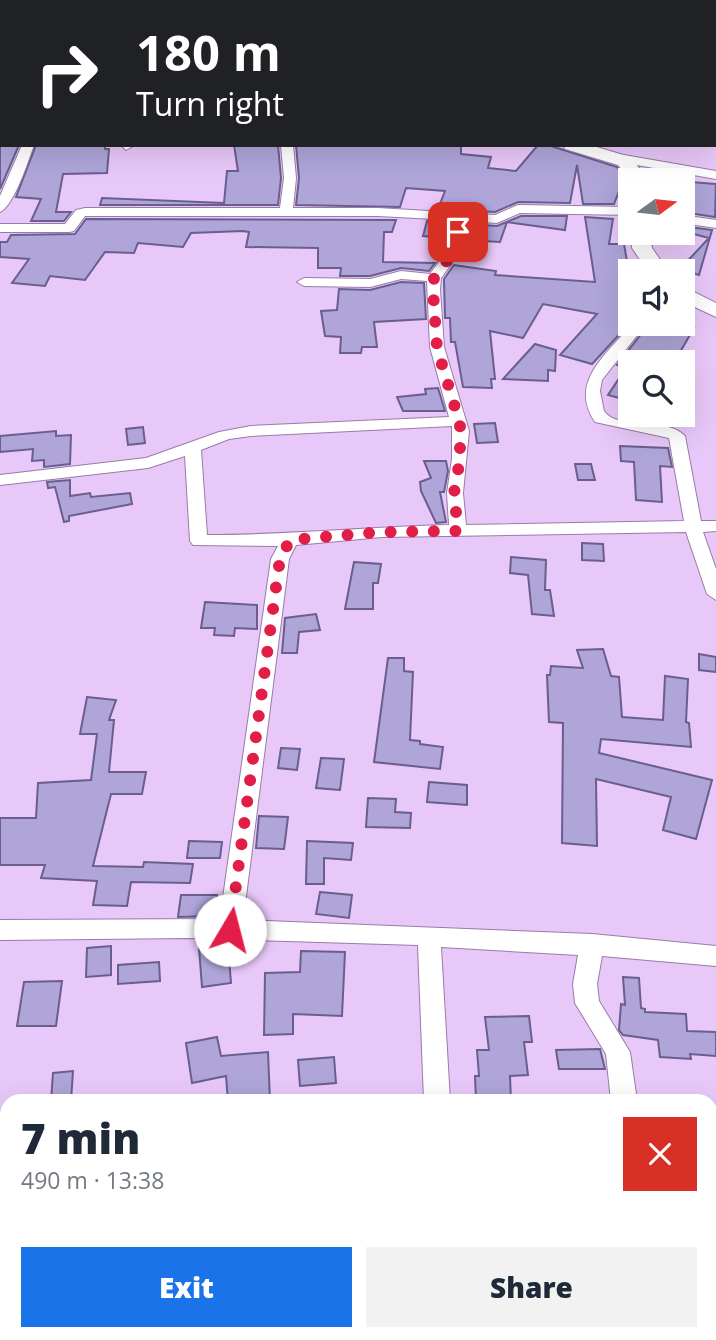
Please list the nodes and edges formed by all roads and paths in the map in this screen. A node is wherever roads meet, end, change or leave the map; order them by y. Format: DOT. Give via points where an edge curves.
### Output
graph roads {
  1 [pos="27,147"];
  2 [pos="287,147"];
  3 [pos="578,147"];
  4 [pos="618,158"];
  5 [pos="631,168"];
  6 [pos="716,175"];
  7 [pos="0,208"];
  8 [pos="618,211"];
  9 [pos="286,213"];
  10 [pos="461,218"];
  11 [pos="695,221"];
  12 [pos="716,224"];
  13 [pos="0,228"];
  14 [pos="434,278"];
  15 [pos="304,282"];
  16 [pos="695,299"];
  17 [pos="716,311"];
  18 [pos="629,336"];
  19 [pos="459,421"];
  20 [pos="193,448"];
  21 [pos="0,480"];
  22 [pos="716,526"];
  23 [pos="693,527"];
  24 [pos="458,531"];
  25 [pos="290,540"];
  26 [pos="716,594"];
  27 [pos="0,930"];
  28 [pos="230,930"];
  29 [pos="429,937"];
  30 [pos="593,944"];
  31 [pos="716,956"];
  32 [pos="437,1094"];
  33 [pos="623,1094"];
  1 -- 7 [label="street"];
  2 -- 9 [label="street"];
  3 -- 4 [label="street"];
  4 -- 5 [label="street"];
  4 -- 6 [label="street" via="642,157"];
  8 -- 10 [label="street" via="518,209 502,219"];
  9 -- 10 [label="street" via="378,212"];
  9 -- 13 [label="street" via="85,212 69,228"];
  10 -- 14 [label="street" via="454,251"];
  11 -- 12 [label="street"];
  14 -- 15 [label="street" via="401,275 370,283"];
  14 -- 19 [label="street" via="437,348"];
  16 -- 17 [label="street"];
  18 -- 23 [label="street" via="592,384 596,411 605,421 677,436"];
  19 -- 20 [label="street" via="251,430"];
  19 -- 24 [label="street" via="454,512"];
  20 -- 21 [label="street" via="156,461"];
  20 -- 25 [label="street" via="199,541"];
  22 -- 23 [label="street"];
  23 -- 24 [label="street"];
  23 -- 26 [label="street"];
  24 -- 25 [label="street"];
  25 -- 28 [label="street" via="280,559"];
  27 -- 28 [label="street"];
  28 -- 29 [label="street"];
  29 -- 30 [label="street"];
  29 -- 32 [label="street"];
  30 -- 31 [label="street"];
  30 -- 33 [label="street" via="585,984 587,1003 618,1052"];
}
